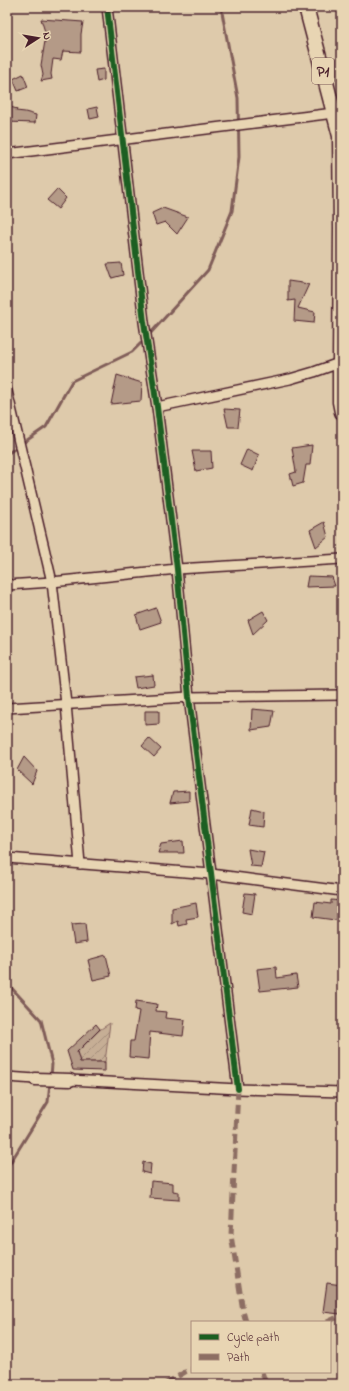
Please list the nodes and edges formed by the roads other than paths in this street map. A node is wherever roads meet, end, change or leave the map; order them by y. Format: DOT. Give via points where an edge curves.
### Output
graph roads {
  1 [pos="107,7"];
  2 [pos="306,7"];
  3 [pos="338,113"];
  4 [pos="341,136"];
  5 [pos="122,140"];
  6 [pos="7,154"];
  7 [pos="341,362"];
  8 [pos="8,396"];
  9 [pos="157,407"];
  10 [pos="342,412"];
  11 [pos="342,559"];
  12 [pos="177,569"];
  13 [pos="52,582"];
  14 [pos="7,584"];
  15 [pos="342,696"];
  16 [pos="189,697"];
  17 [pos="66,704"];
  18 [pos="7,708"];
  19 [pos="7,858"];
  20 [pos="80,864"];
  21 [pos="211,874"];
  22 [pos="342,891"];
  23 [pos="7,1077"];
  24 [pos="34,1079"];
  25 [pos="70,1080"];
  26 [pos="238,1089"];
  27 [pos="342,1092"];
  1 -- 5 [label="street"];
  2 -- 3 [label="main road, P1"];
  3 -- 4 [label="main road, P1"];
  3 -- 5 [label="street"];
  4 -- 7 [label="main road"];
  5 -- 6 [label="street"];
  5 -- 9 [label="street"];
  7 -- 9 [label="street" via="290,378"];
  7 -- 10 [label="main road"];
  8 -- 13 [label="street"];
  9 -- 12 [label="street"];
  11 -- 12 [label="street"];
  12 -- 13 [label="street"];
  12 -- 16 [label="street"];
  13 -- 14 [label="street"];
  13 -- 17 [label="street"];
  15 -- 16 [label="street"];
  16 -- 17 [label="street"];
  16 -- 21 [label="street"];
  17 -- 18 [label="street"];
  17 -- 20 [label="street"];
  19 -- 20 [label="street"];
  20 -- 21 [label="street"];
  21 -- 22 [label="street"];
  21 -- 26 [label="street"];
  23 -- 24 [label="street"];
  24 -- 25 [label="street"];
  25 -- 26 [label="street"];
  26 -- 27 [label="street"];
}
